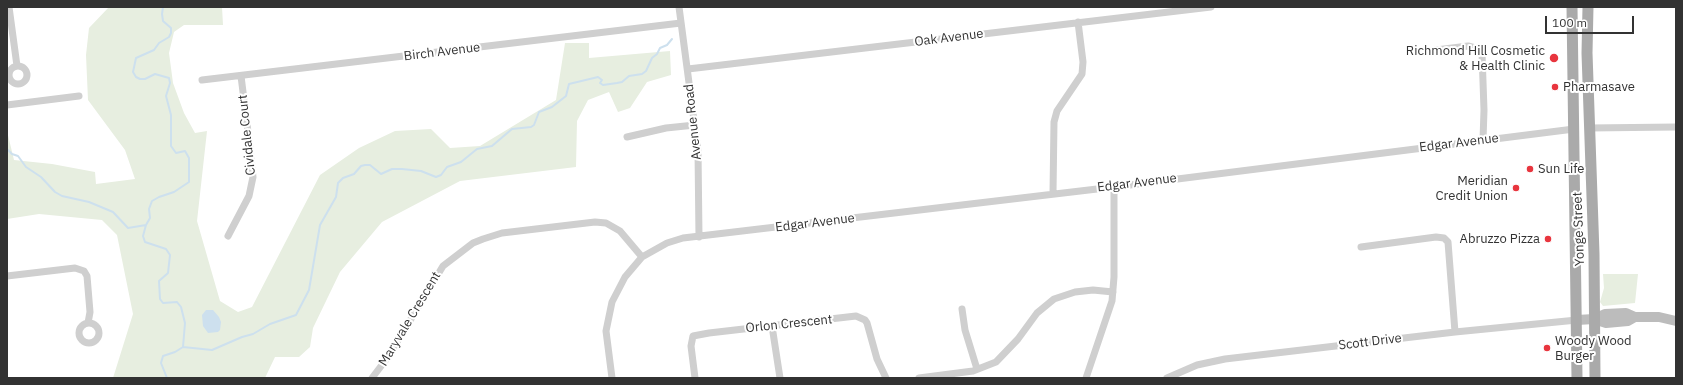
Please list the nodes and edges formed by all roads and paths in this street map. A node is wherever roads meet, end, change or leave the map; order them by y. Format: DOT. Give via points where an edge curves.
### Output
graph roads {
  1 [pos="9,7"];
  2 [pos="679,7"];
  3 [pos="1211,7"];
  4 [pos="1572,7"];
  5 [pos="1588,7"];
  6 [pos="1078,22"];
  7 [pos="681,23"];
  8 [pos="1420,52"];
  9 [pos="17,66"];
  10 [pos="688,69"];
  11 [pos="240,76"];
  12 [pos="202,80"];
  13 [pos="79,96"];
  14 [pos="7,105"];
  15 [pos="695,125"];
  16 [pos="1676,127"];
  17 [pos="1589,128"];
  18 [pos="1574,129"];
  19 [pos="627,137"];
  20 [pos="1483,140"];
  21 [pos="1114,187"];
  22 [pos="1053,193"];
  23 [pos="228,236"];
  24 [pos="700,237"];
  25 [pos="1361,247"];
  26 [pos="642,257"];
  27 [pos="7,276"];
  28 [pos="1113,292"];
  29 [pos="962,310"];
  30 [pos="1675,318"];
  31 [pos="1594,319"];
  32 [pos="1577,320"];
  33 [pos="88,323"];
  34 [pos="772,326"];
  35 [pos="1456,332"];
  36 [pos="977,369"];
  37 [pos="372,378"];
  38 [pos="612,378"];
  39 [pos="695,378"];
  40 [pos="780,378"];
  41 [pos="886,378"];
  42 [pos="919,378"];
  43 [pos="1086,378"];
  44 [pos="1167,378"];
  45 [pos="1577,378"];
  46 [pos="1594,378"];
  1 -- 9 [label="street"];
  2 -- 7 [label="street, Avenue Road"];
  3 -- 6 [label="street, Oak Avenue"];
  4 -- 18 [label="main road, Yonge Street"];
  5 -- 17 [label="main road, Yonge Street"];
  6 -- 10 [label="street, Oak Avenue"];
  6 -- 22 [label="street" via="1084,62 1082,74 1057,111 1054,122"];
  7 -- 10 [label="street, Avenue Road"];
  7 -- 11 [label="street, Birch Avenue"];
  8 -- 20 [label="street" via="1468,46 1479,49 1482,54"];
  10 -- 15 [label="street, Avenue Road"];
  11 -- 12 [label="street, Birch Avenue"];
  11 -- 23 [label="street, Cividale Court" via="252,177 249,196"];
  13 -- 14 [label="street"];
  15 -- 19 [label="street" via="659,129"];
  15 -- 24 [label="street, Avenue Road"];
  16 -- 17 [label="street"];
  17 -- 31 [label="main road, Yonge Street"];
  18 -- 20 [label="street, Edgar Avenue"];
  18 -- 32 [label="main road, Yonge Street"];
  20 -- 21 [label="street, Edgar Avenue"];
  21 -- 22 [label="street, Edgar Avenue"];
  21 -- 28 [label="street"];
  22 -- 24 [label="street, Edgar Avenue"];
  24 -- 26 [label="street, Edgar Avenue" via="683,238 667,243"];
  25 -- 35 [label="street" via="1444,238 1448,242 1450,255"];
  26 -- 37 [label="street, Maryvale Crescent" via="620,231 606,222 502,233 473,243 443,266 388,357"];
  26 -- 38 [label="street" via="625,277 612,302 606,331"];
  27 -- 33 [label="street" via="75,268 84,272 87,276 90,312"];
  28 -- 36 [label="street" via="1075,292 1054,300 1037,313 1018,339 996,362"];
  28 -- 43 [label="street"];
  29 -- 36 [label="street" via="965,330"];
  30 -- 31 [label="street" via="1635,316 1628,321 1606,323"];
  31 -- 32 [label="street"];
  31 -- 46 [label="main road, Yonge Street"];
  32 -- 35 [label="street, Scott Drive"];
  32 -- 45 [label="main road, Yonge Street"];
  34 -- 39 [label="street, Orlon Crescent" via="693,336 691,346"];
  34 -- 40 [label="street"];
  34 -- 41 [label="street, Orlon Crescent" via="860,317 867,324 877,359"];
  35 -- 44 [label="street, Scott Drive" via="1225,359 1197,365"];
  36 -- 42 [label="street"];
}
